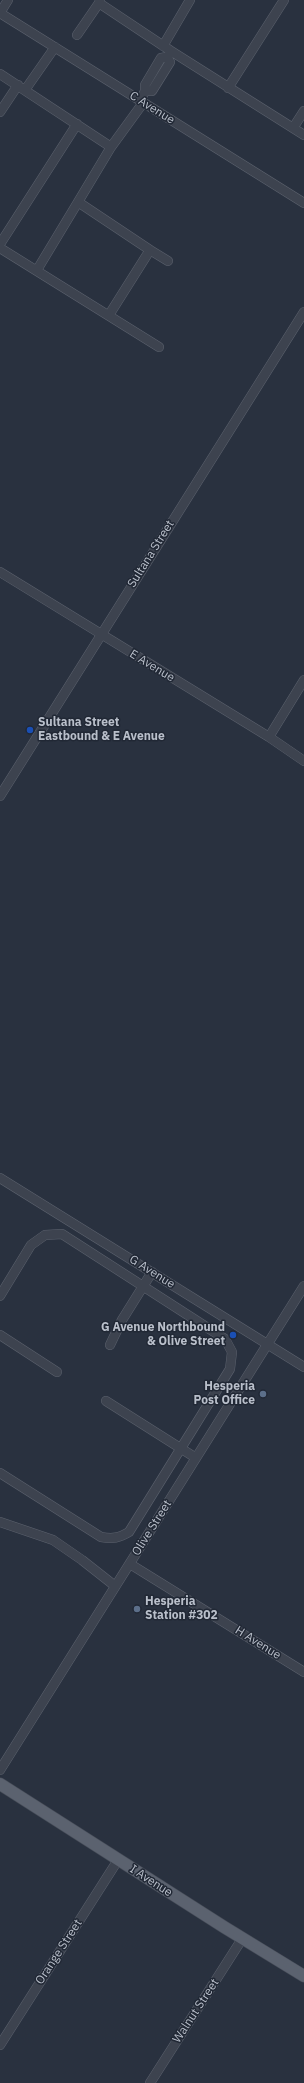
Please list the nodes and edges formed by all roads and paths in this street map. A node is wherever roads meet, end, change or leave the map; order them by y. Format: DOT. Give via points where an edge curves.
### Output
graph roads {
  1 [pos="8,0"];
  2 [pos="190,0"];
  3 [pos="284,0"];
  4 [pos="100,1"];
  5 [pos="0,13"];
  6 [pos="77,35"];
  7 [pos="55,47"];
  8 [pos="167,51"];
  9 [pos="0,74"];
  10 [pos="22,88"];
  11 [pos="228,88"];
  12 [pos="141,102"];
  13 [pos="0,112"];
  14 [pos="304,112"];
  15 [pos="77,124"];
  16 [pos="294,128"];
  17 [pos="304,135"];
  18 [pos="111,147"];
  19 [pos="78,202"];
  20 [pos="304,203"];
  21 [pos="0,244"];
  22 [pos="0,248"];
  23 [pos="150,250"];
  24 [pos="168,261"];
  25 [pos="37,270"];
  26 [pos="304,312"];
  27 [pos="110,315"];
  28 [pos="159,346"];
  29 [pos="0,572"];
  30 [pos="100,635"];
  31 [pos="304,680"];
  32 [pos="269,737"];
  33 [pos="304,761"];
  34 [pos="0,796"];
  35 [pos="0,1178"];
  36 [pos="152,1272"];
  37 [pos="143,1286"];
  38 [pos="304,1286"];
  39 [pos="0,1296"];
  40 [pos="0,1336"];
  41 [pos="268,1344"];
  42 [pos="110,1345"];
  43 [pos="304,1367"];
  44 [pos="57,1372"];
  45 [pos="106,1401"];
  46 [pos="180,1448"];
  47 [pos="196,1458"];
  48 [pos="0,1472"];
  49 [pos="0,1522"];
  50 [pos="130,1564"];
  51 [pos="115,1586"];
  52 [pos="304,1672"];
  53 [pos="0,1770"];
  54 [pos="0,1784"];
  55 [pos="118,1860"];
  56 [pos="242,1938"];
  57 [pos="304,1976"];
  58 [pos="0,2045"];
  59 [pos="150,2083"];
  1 -- 5 [label="street"];
  2 -- 8 [label="street"];
  3 -- 11 [label="street"];
  4 -- 6 [label="street"];
  4 -- 8 [label="street"];
  5 -- 7 [label="street, C Avenue"];
  7 -- 10 [label="street"];
  7 -- 12 [label="street, C Avenue"];
  8 -- 11 [label="street"];
  8 -- 12 [label="street" via="170,62 152,91 145,91"];
  9 -- 10 [label="street"];
  10 -- 13 [label="street"];
  10 -- 15 [label="street"];
  11 -- 16 [label="street"];
  12 -- 18 [label="street"];
  12 -- 20 [label="street, C Avenue"];
  14 -- 16 [label="street"];
  15 -- 18 [label="street"];
  15 -- 21 [label="street"];
  16 -- 17 [label="street"];
  18 -- 19 [label="street"];
  19 -- 23 [label="street"];
  19 -- 25 [label="street"];
  22 -- 25 [label="street"];
  23 -- 24 [label="street"];
  23 -- 27 [label="street"];
  25 -- 27 [label="street"];
  26 -- 30 [label="street, Sultana Street"];
  27 -- 28 [label="street"];
  29 -- 30 [label="street, E Avenue"];
  30 -- 32 [label="street, E Avenue"];
  30 -- 34 [label="street, Sultana Street"];
  31 -- 32 [label="street"];
  32 -- 33 [label="street, E Avenue"];
  35 -- 36 [label="street, G Avenue"];
  36 -- 37 [label="street"];
  36 -- 41 [label="street, G Avenue"];
  37 -- 39 [label="street" via="62,1234 45,1235 31,1245"];
  37 -- 42 [label="street"];
  37 -- 46 [label="street" via="225,1339 232,1352 230,1369"];
  38 -- 41 [label="street, Olive Street"];
  40 -- 44 [label="street"];
  41 -- 43 [label="street, G Avenue"];
  41 -- 47 [label="street, Olive Street"];
  45 -- 46 [label="street"];
  46 -- 47 [label="street"];
  46 -- 48 [label="street" via="129,1532 120,1537 101,1537"];
  47 -- 50 [label="street, Olive Street"];
  49 -- 51 [label="street" via="53,1540"];
  50 -- 51 [label="street, Olive Street"];
  50 -- 52 [label="street, H Avenue"];
  51 -- 53 [label="street, Olive Street"];
  54 -- 55 [label="main road, I Avenue"];
  55 -- 56 [label="main road, I Avenue"];
  55 -- 58 [label="street, Orange Street"];
  56 -- 57 [label="main road, I Avenue"];
  56 -- 59 [label="street, Walnut Street"];
}
